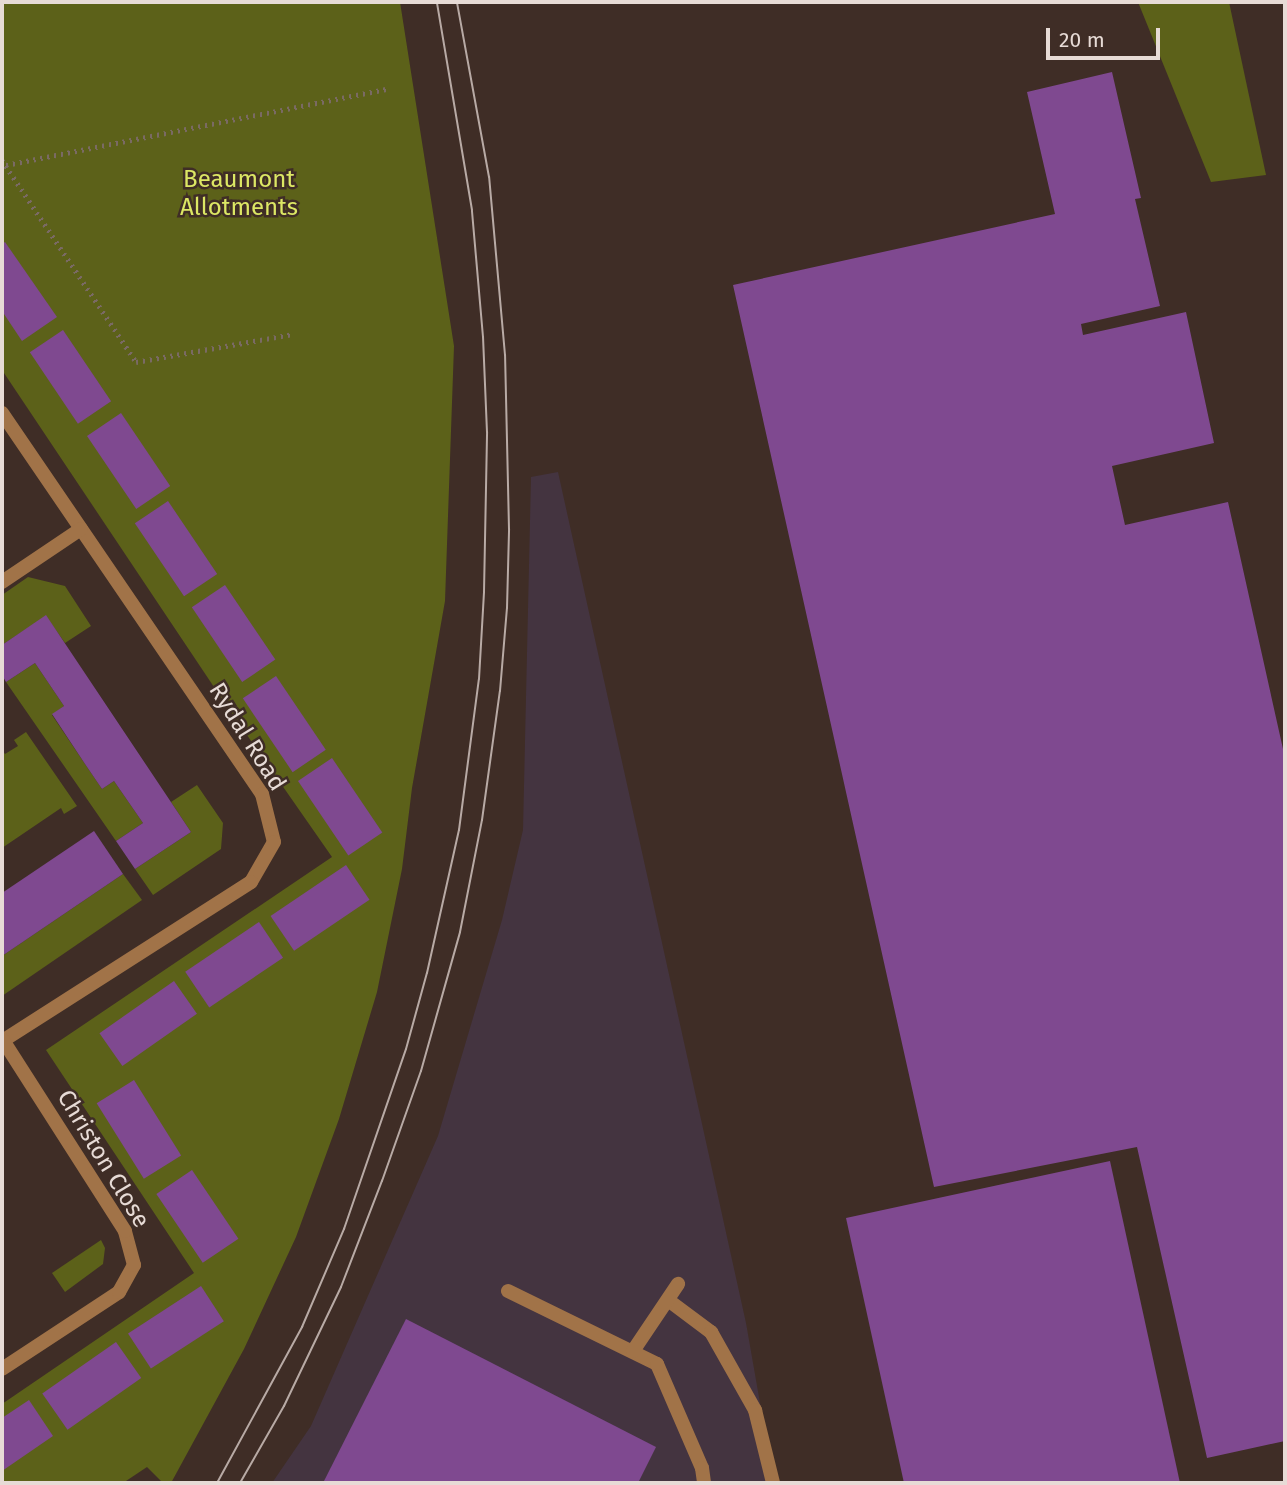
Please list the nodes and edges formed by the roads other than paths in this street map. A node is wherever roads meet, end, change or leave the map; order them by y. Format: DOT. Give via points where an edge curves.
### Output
graph roads {
  1 [pos="2,414"];
  2 [pos="81,529"];
  3 [pos="2,582"];
  4 [pos="2,1041"];
  5 [pos="678,1284"];
  6 [pos="508,1291"];
  7 [pos="668,1300"];
  8 [pos="633,1351"];
  9 [pos="2,1369"];
  10 [pos="704,1483"];
  11 [pos="773,1483"];
  1 -- 2 [label="street, Rydal Road"];
  2 -- 3 [label="street"];
  2 -- 4 [label="street, Rydal Road" via="262,794 274,842 251,882"];
  4 -- 9 [label="street, Christon Close" via="125,1231 134,1265 119,1292"];
  5 -- 7 [label="street"];
  6 -- 8 [label="street"];
  7 -- 8 [label="street"];
  7 -- 11 [label="street" via="711,1332 754,1410"];
  8 -- 10 [label="street" via="657,1364 702,1468"];
}
